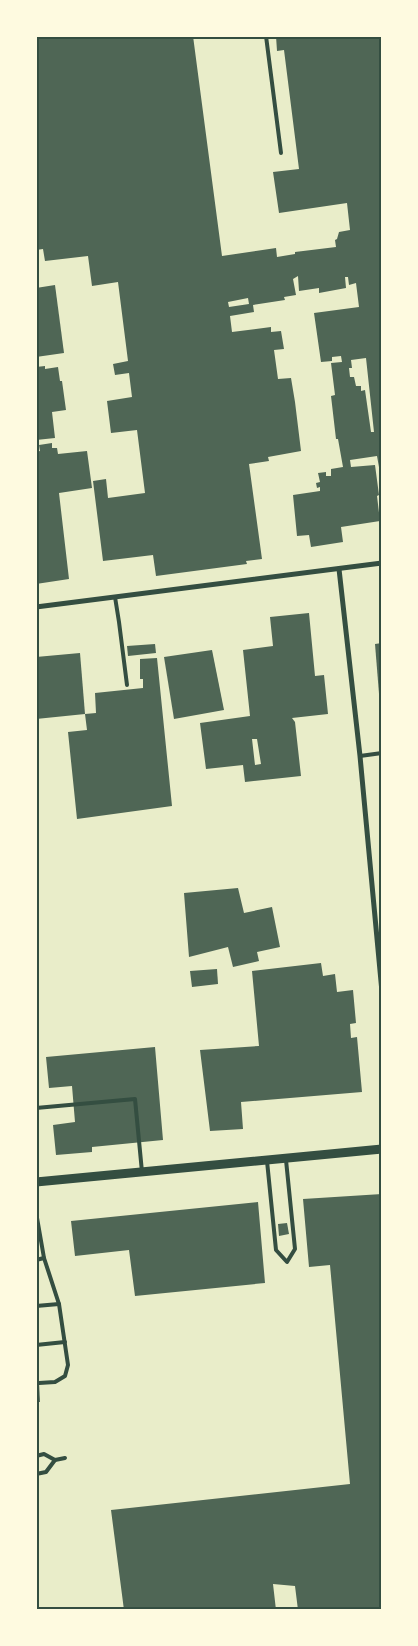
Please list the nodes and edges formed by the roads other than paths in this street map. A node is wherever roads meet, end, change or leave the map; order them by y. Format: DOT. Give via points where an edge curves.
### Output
graph roads {
  1 [pos="266,36"];
  2 [pos="281,153"];
  3 [pos="382,563"];
  4 [pos="340,568"];
  5 [pos="115,597"];
  6 [pos="36,608"];
  7 [pos="127,685"];
  8 [pos="382,753"];
  9 [pos="360,756"];
  10 [pos="382,992"];
  11 [pos="36,1108"];
  12 [pos="382,1149"];
  13 [pos="286,1157"];
  14 [pos="267,1159"];
  15 [pos="142,1172"];
  16 [pos="36,1182"];
  17 [pos="36,1212"];
  18 [pos="44,1258"];
  19 [pos="36,1260"];
  20 [pos="59,1304"];
  21 [pos="36,1306"];
  22 [pos="64,1342"];
  23 [pos="36,1345"];
  24 [pos="39,1383"];
  25 [pos="36,1456"];
  26 [pos="65,1458"];
  27 [pos="55,1460"];
  28 [pos="36,1474"];
  1 -- 2 [label="lane"];
  3 -- 4 [label="street"];
  4 -- 5 [label="street"];
  4 -- 9 [label="street"];
  5 -- 6 [label="street"];
  5 -- 7 [label="lane"];
  8 -- 9 [label="lane"];
  9 -- 10 [label="street"];
  11 -- 15 [label="lane" via="135,1099"];
  12 -- 13 [label="street"];
  13 -- 14 [label="street"];
  13 -- 14 [label="lane" via="295,1249 286,1262 276,1250"];
  14 -- 15 [label="street"];
  15 -- 16 [label="street"];
  17 -- 18 [label="lane"];
  18 -- 19 [label="lane"];
  18 -- 20 [label="lane"];
  20 -- 21 [label="lane"];
  20 -- 22 [label="lane"];
  22 -- 23 [label="lane"];
  22 -- 24 [label="lane" via="68,1366 64,1376 55,1382"];
  25 -- 27 [label="lane" via="44,1454"];
  26 -- 27 [label="lane"];
  27 -- 28 [label="lane" via="46,1472"];
}
